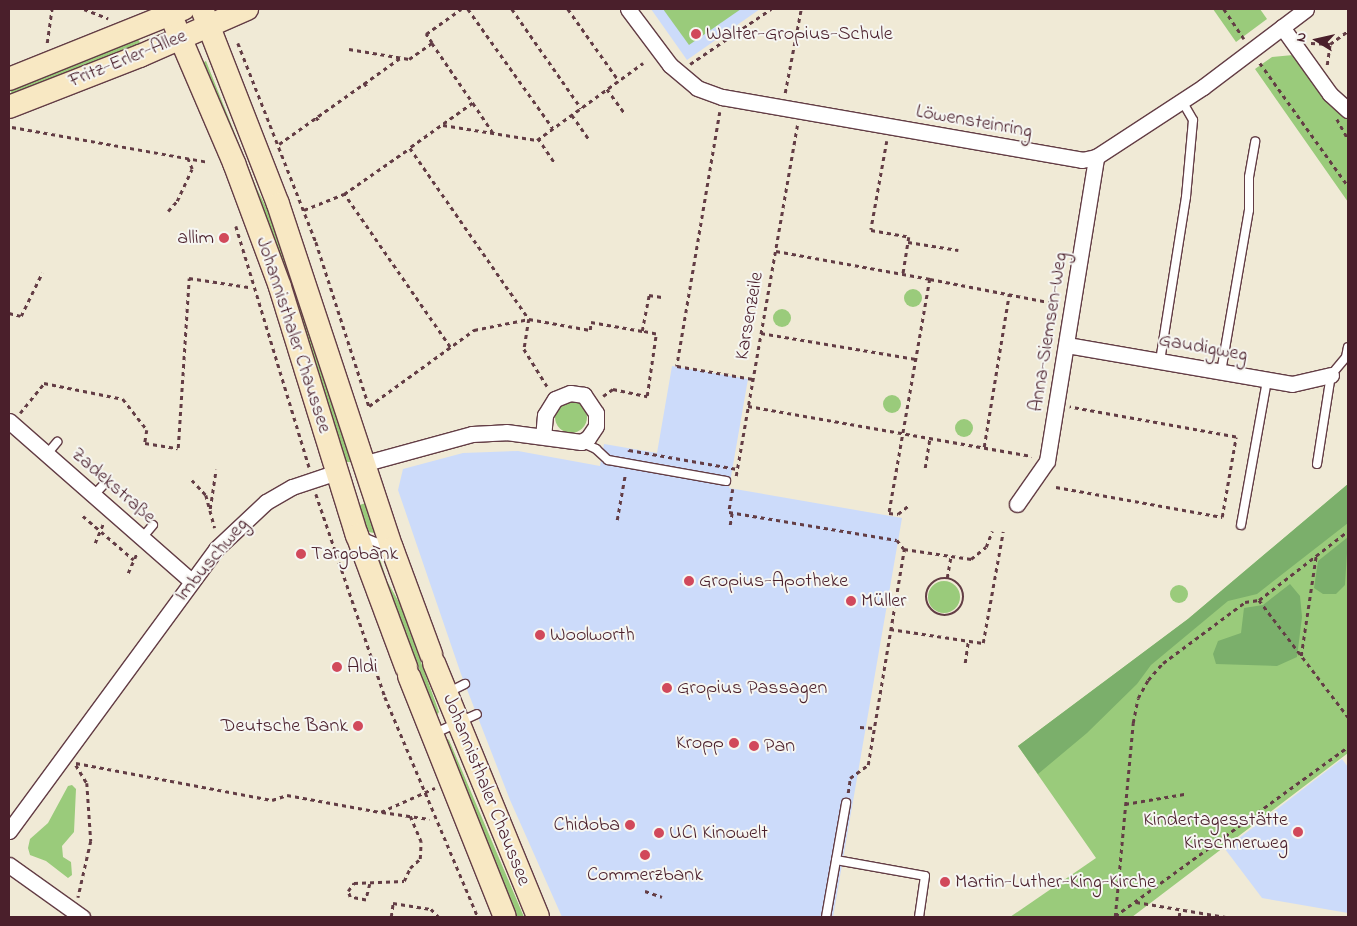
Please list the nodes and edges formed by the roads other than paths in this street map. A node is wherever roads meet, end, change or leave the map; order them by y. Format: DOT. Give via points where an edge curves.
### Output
graph roads {
  1 [pos="247,9"];
  2 [pos="628,9"];
  3 [pos="1306,9"];
  4 [pos="174,10"];
  5 [pos="205,17"];
  6 [pos="1282,27"];
  7 [pos="180,38"];
  8 [pos="9,79"];
  9 [pos="1182,101"];
  10 [pos="1348,110"];
  11 [pos="10,117"];
  12 [pos="1255,142"];
  13 [pos="1096,157"];
  14 [pos="1067,344"];
  15 [pos="1348,347"];
  16 [pos="1160,361"];
  17 [pos="1221,372"];
  18 [pos="1331,375"];
  19 [pos="1267,380"];
  20 [pos="14,418"];
  21 [pos="543,436"];
  22 [pos="57,442"];
  23 [pos="581,442"];
  24 [pos="47,454"];
  25 [pos="366,463"];
  26 [pos="1317,464"];
  27 [pos="337,472"];
  28 [pos="726,481"];
  29 [pos="105,483"];
  30 [pos="94,496"];
  31 [pos="1017,504"];
  32 [pos="153,525"];
  33 [pos="1241,525"];
  34 [pos="357,535"];
  35 [pos="142,538"];
  36 [pos="392,548"];
  37 [pos="192,580"];
  38 [pos="467,718"];
  39 [pos="431,735"];
  40 [pos="846,803"];
  41 [pos="9,831"];
  42 [pos="836,860"];
  43 [pos="9,865"];
  44 [pos="76,913"];
  45 [pos="505,917"];
  46 [pos="538,917"];
  47 [pos="826,917"];
  48 [pos="919,917"];
  1 -- 5 [label="main road, Fritz-Erler-Allee"];
  2 -- 13 [label="street, Löwensteinring" via="670,65 697,88 722,97 1082,160"];
  3 -- 6 [label="street"];
  4 -- 7 [label="main road, Johannisthaler Chaussee"];
  4 -- 8 [label="main road, Fritz-Erler-Allee"];
  5 -- 7 [label="main road, Fritz-Erler-Allee"];
  5 -- 25 [label="main road, Johannisthaler Chaussee" via="278,204"];
  6 -- 9 [label="street"];
  6 -- 10 [label="street" via="1330,94"];
  7 -- 11 [label="main road, Fritz-Erler-Allee"];
  7 -- 27 [label="main road, Johannisthaler Chaussee" via="234,163 276,278"];
  9 -- 13 [label="street"];
  9 -- 16 [label="lane" via="1193,120 1186,197"];
  12 -- 17 [label="lane" via="1249,177 1249,210"];
  13 -- 14 [label="street, Anna-Siemsen-Weg"];
  14 -- 16 [label="street, Gaudigweg"];
  14 -- 31 [label="street, Anna-Siemsen-Weg" via="1048,461"];
  15 -- 18 [label="lane" via="1346,357"];
  16 -- 17 [label="street, Gaudigweg"];
  17 -- 19 [label="street, Gaudigweg"];
  18 -- 19 [label="street, Gaudigweg" via="1292,384"];
  18 -- 26 [label="lane"];
  19 -- 33 [label="lane"];
  20 -- 24 [label="street, Zadekstraße"];
  21 -- 23 [label="street, Imbuschweg"];
  21 -- 23 [label="street" via="550,404 564,394 577,392 584,395 596,413 596,426"];
  21 -- 25 [label="street, Imbuschweg" via="491,432 456,436"];
  22 -- 24 [label="lane"];
  23 -- 28 [label="lane" via="608,460"];
  24 -- 30 [label="street, Zadekstraße"];
  25 -- 27 [label="main road, Imbuschweg"];
  25 -- 36 [label="main road, Johannisthaler Chaussee"];
  27 -- 34 [label="main road, Johannisthaler Chaussee"];
  27 -- 37 [label="street, Imbuschweg" via="292,488 266,502 241,522"];
  29 -- 30 [label="lane"];
  30 -- 35 [label="street, Zadekstraße"];
  32 -- 35 [label="lane"];
  34 -- 36 [label="lane"];
  34 -- 39 [label="main road, Johannisthaler Chaussee"];
  35 -- 37 [label="street, Zadekstraße"];
  36 -- 38 [label="main road, Johannisthaler Chaussee" via="432,658 455,688"];
  37 -- 41 [label="street, Imbuschweg" via="69,759"];
  38 -- 39 [label="lane"];
  38 -- 46 [label="main road, Johannisthaler Chaussee"];
  39 -- 45 [label="main road, Johannisthaler Chaussee"];
  40 -- 42 [label="lane"];
  42 -- 47 [label="lane"];
  42 -- 48 [label="lane" via="925,876"];
  43 -- 44 [label="street"];
}
